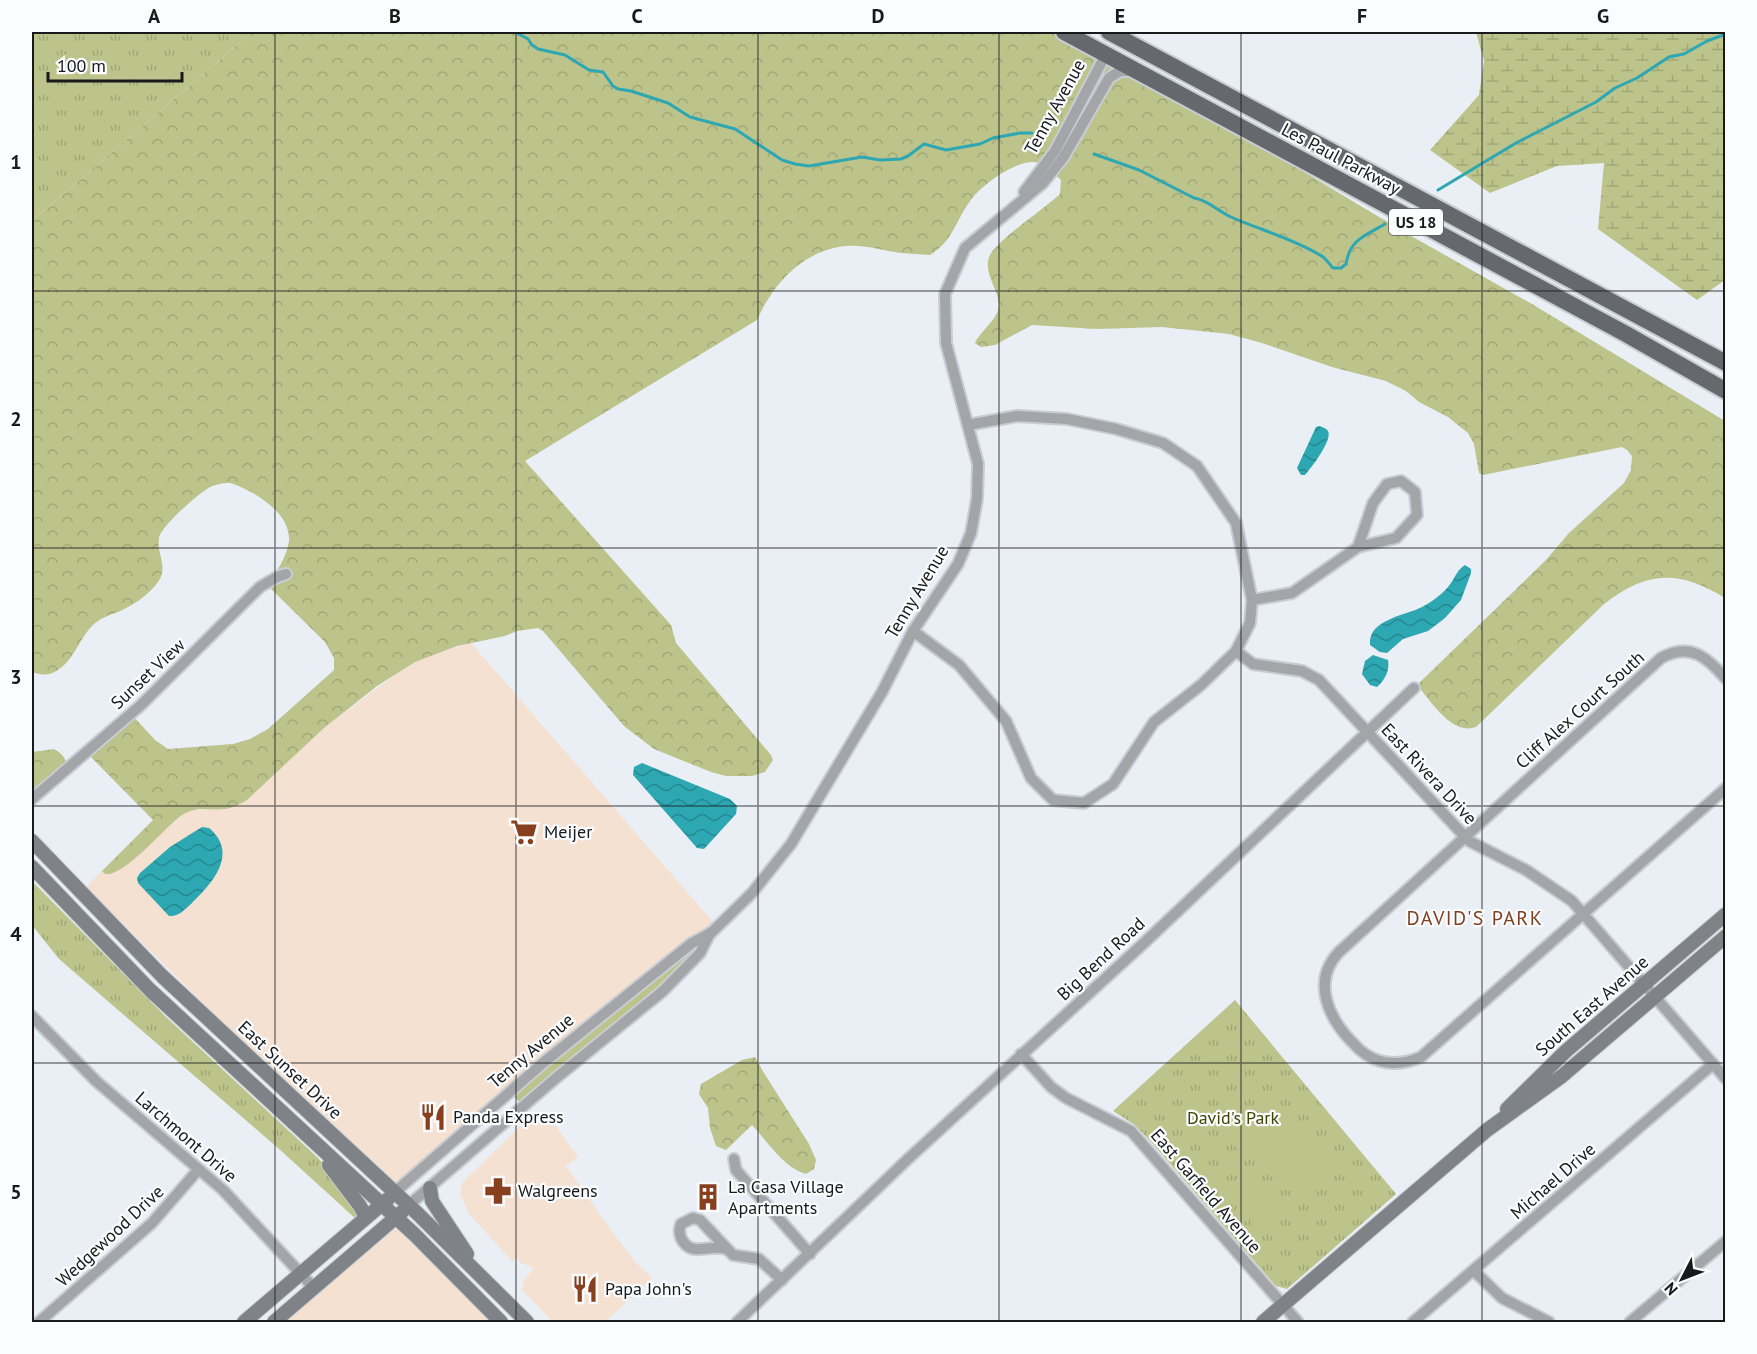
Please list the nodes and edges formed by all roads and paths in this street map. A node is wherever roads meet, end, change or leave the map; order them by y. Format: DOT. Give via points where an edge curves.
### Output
graph roads {
  1 [pos="1064,32"];
  2 [pos="1109,32"];
  3 [pos="1106,54"];
  4 [pos="1136,70"];
  5 [pos="1290,130"];
  6 [pos="1013,207"];
  7 [pos="1725,363"];
  8 [pos="1725,391"];
  9 [pos="968,425"];
  10 [pos="1358,547"];
  11 [pos="286,574"];
  12 [pos="1252,600"];
  13 [pos="913,631"];
  14 [pos="1236,651"];
  15 [pos="1725,679"];
  16 [pos="1414,688"];
  17 [pos="1367,731"];
  18 [pos="1725,788"];
  19 [pos="32,798"];
  20 [pos="1464,837"];
  21 [pos="32,841"];
  22 [pos="32,867"];
  23 [pos="1584,914"];
  24 [pos="1725,914"];
  25 [pos="711,933"];
  26 [pos="1725,936"];
  27 [pos="162,976"];
  28 [pos="1644,983"];
  29 [pos="150,990"];
  30 [pos="1655,997"];
  31 [pos="605,1015"];
  32 [pos="32,1016"];
  33 [pos="617,1029"];
  34 [pos="1021,1054"];
  35 [pos="1713,1064"];
  36 [pos="1725,1078"];
  37 [pos="510,1091"];
  38 [pos="523,1106"];
  39 [pos="1487,1130"];
  40 [pos="317,1145"];
  41 [pos="734,1159"];
  42 [pos="198,1170"];
  43 [pos="430,1188"];
  44 [pos="395,1192"];
  45 [pos="381,1204"];
  46 [pos="409,1205"];
  47 [pos="366,1217"];
  48 [pos="396,1217"];
  49 [pos="341,1239"];
  50 [pos="1725,1241"];
  51 [pos="726,1250"];
  52 [pos="354,1254"];
  53 [pos="810,1254"];
  54 [pos="475,1269"];
  55 [pos="1474,1271"];
  56 [pos="300,1274"];
  57 [pos="782,1280"];
  58 [pos="314,1288"];
  59 [pos="1283,1305"];
  60 [pos="39,1323"];
  61 [pos="244,1323"];
  62 [pos="274,1323"];
  63 [pos="501,1323"];
  64 [pos="527,1323"];
  65 [pos="737,1323"];
  66 [pos="1263,1323"];
  67 [pos="1298,1323"];
  68 [pos="1413,1323"];
  69 [pos="1549,1323"];
  70 [pos="1630,1323"];
  1 -- 3 [label="main road, Les Paul Parkway / US 18"];
  2 -- 5 [label="main road, Les Paul Parkway / US 18"];
  3 -- 4 [label="main road, Les Paul Parkway / US 18"];
  3 -- 5 [label="main road" via="1118,47 1236,108"];
  3 -- 6 [label="street, Tenny Avenue" via="1055,151"];
  4 -- 6 [label="street, Tenny Avenue" via="1120,71 1109,78 1063,158 1043,183"];
  4 -- 8 [label="main road, Les Paul Parkway / US 18"];
  5 -- 7 [label="main road, Les Paul Parkway / US 18"];
  6 -- 9 [label="street, Tenny Avenue" via="965,248 945,294 946,343"];
  9 -- 12 [label="street" via="1017,416 1067,419 1163,443 1197,466 1236,523"];
  9 -- 13 [label="street, Tenny Avenue" via="978,464 971,533 958,564"];
  10 -- 10 [label="street" via="1396,538 1417,515 1415,492 1401,481 1387,484 1373,503"];
  10 -- 12 [label="street" via="1292,593"];
  11 -- 19 [label="street, Sunset View" via="260,587 141,705"];
  12 -- 14 [label="street" via="1251,623"];
  13 -- 14 [label="street" via="959,665 1006,721 1031,778 1053,800 1084,803 1113,784 1154,722"];
  13 -- 25 [label="street, Tenny Avenue" via="882,692 798,834 768,875"];
  14 -- 17 [label="street, East Rivera Drive" via="1252,664 1302,671 1319,680"];
  15 -- 20 [label="street, Cliff Alex Court South" via="1710,661 1695,653 1670,653 1661,658"];
  16 -- 17 [label="street, Big Bend Road"];
  17 -- 20 [label="street, East Rivera Drive"];
  17 -- 34 [label="street, Big Bend Road"];
  18 -- 23 [label="street"];
  20 -- 23 [label="street, East Rivera Drive" via="1549,884"];
  20 -- 23 [label="street, Cliff Alex Court South" via="1351,940 1327,968 1324,992 1328,1009 1363,1053 1395,1064 1427,1053"];
  21 -- 27 [label="main road, East Sunset Drive"];
  22 -- 29 [label="main road, East Sunset Drive"];
  23 -- 28 [label="street, East Rivera Drive"];
  24 -- 28 [label="main road, South East Avenue"];
  25 -- 31 [label="street, Tenny Avenue" via="692,943"];
  25 -- 33 [label="street, Tenny Avenue" via="700,954 682,973"];
  26 -- 30 [label="main road, South East Avenue"];
  27 -- 29 [label="main road"];
  27 -- 44 [label="main road, East Sunset Drive"];
  28 -- 30 [label="street, East Rivera Drive"];
  28 -- 39 [label="main road, South East Avenue" via="1530,1084"];
  29 -- 40 [label="main road, East Sunset Drive"];
  30 -- 35 [label="street, East Rivera Drive"];
  30 -- 39 [label="main road, South East Avenue" via="1562,1076"];
  31 -- 33 [label="street"];
  31 -- 37 [label="street, Tenny Avenue"];
  32 -- 42 [label="street, Larchmont Drive" via="78,1064"];
  33 -- 38 [label="street, Tenny Avenue"];
  34 -- 53 [label="street, Big Bend Road"];
  34 -- 59 [label="street, East Garfield Avenue" via="1066,1098 1131,1131"];
  35 -- 36 [label="street, East Rivera Drive"];
  35 -- 55 [label="street, Michael Drive"];
  37 -- 38 [label="street"];
  37 -- 44 [label="street, Tenny Avenue"];
  38 -- 43 [label="street, Tenny Avenue"];
  39 -- 59 [label="main road, South East Avenue"];
  40 -- 45 [label="main road, East Sunset Drive"];
  40 -- 47 [label="main road"];
  41 -- 53 [label="street" via="736,1170"];
  42 -- 56 [label="street, Larchmont Drive" via="245,1213"];
  42 -- 60 [label="street, Wedgewood Drive" via="152,1223"];
  43 -- 46 [label="street, Tenny Avenue"];
  43 -- 54 [label="main road" via="432,1201"];
  44 -- 45 [label="main road, Tenny Avenue"];
  44 -- 46 [label="main road, East Sunset Drive"];
  45 -- 47 [label="main road, Tenny Avenue"];
  45 -- 48 [label="main road, East Sunset Drive"];
  46 -- 48 [label="main road, Tenny Avenue"];
  46 -- 54 [label="main road, East Sunset Drive"];
  47 -- 49 [label="main road, Tenny Avenue"];
  48 -- 52 [label="main road, Tenny Avenue"];
  48 -- 63 [label="main road, East Sunset Drive"];
  49 -- 52 [label="street"];
  49 -- 56 [label="main road, Tenny Avenue"];
  50 -- 70 [label="street"];
  51 -- 57 [label="street" via="737,1257 759,1259"];
  52 -- 58 [label="main road, Tenny Avenue"];
  53 -- 57 [label="street, Big Bend Road"];
  54 -- 64 [label="main road, East Sunset Drive"];
  55 -- 68 [label="street, Michael Drive"];
  55 -- 69 [label="street" via="1502,1298"];
  56 -- 58 [label="street, Larchmont Drive"];
  56 -- 61 [label="main road, Tenny Avenue"];
  57 -- 65 [label="street, Big Bend Road"];
  58 -- 62 [label="main road, Tenny Avenue"];
  59 -- 66 [label="main road, South East Avenue"];
  59 -- 67 [label="street, East Garfield Avenue"];
}
